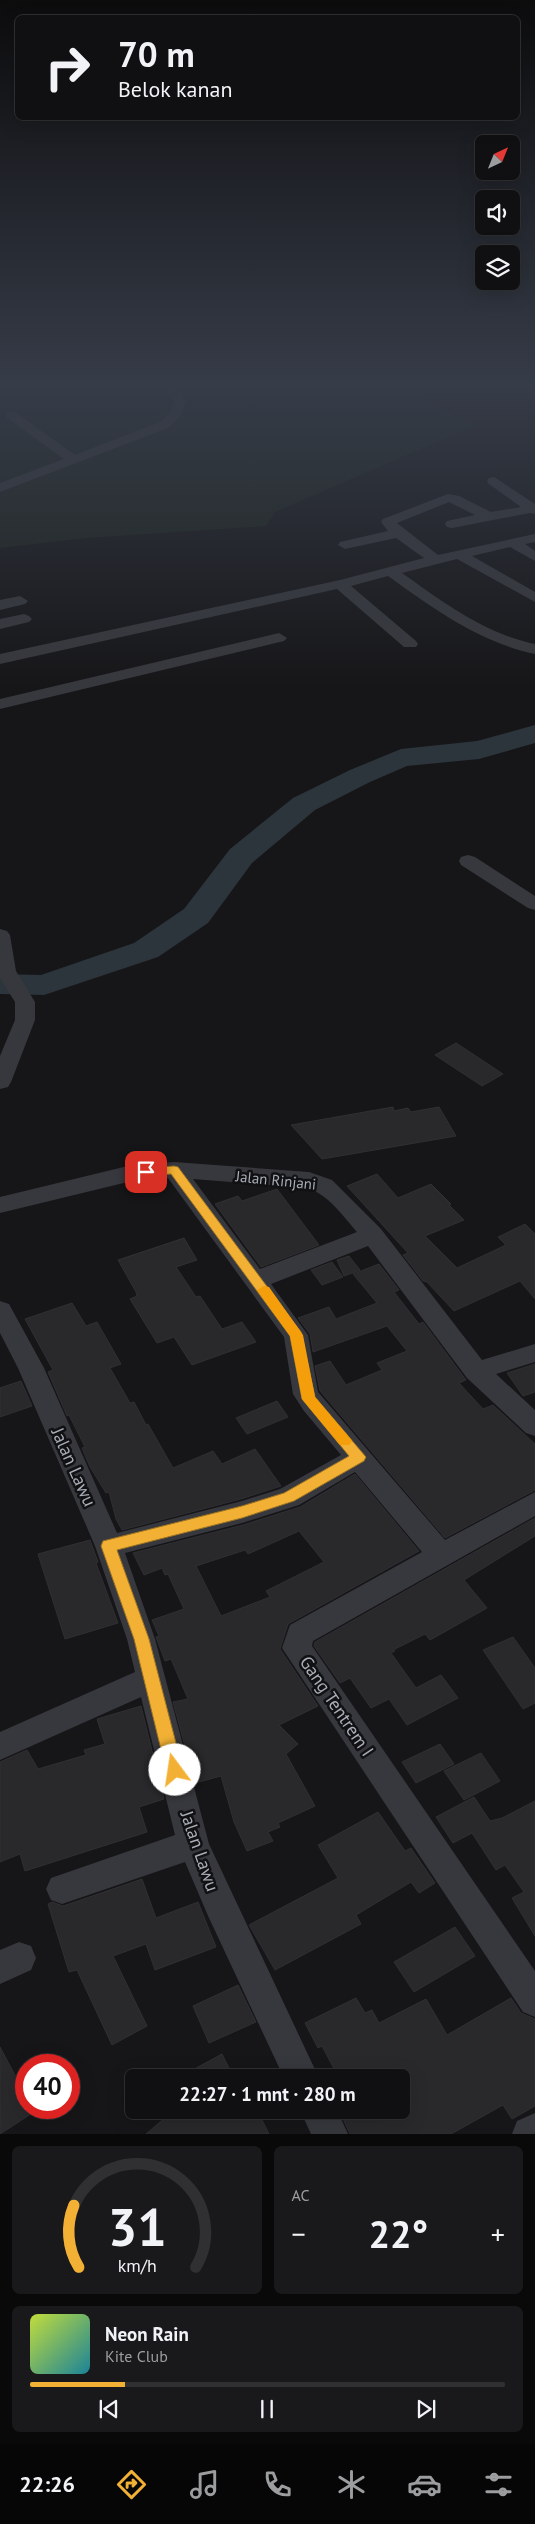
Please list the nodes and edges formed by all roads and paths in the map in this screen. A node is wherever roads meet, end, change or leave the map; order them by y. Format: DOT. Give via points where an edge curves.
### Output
graph roads {
  1 [pos="504,488"];
  2 [pos="426,508"];
  3 [pos="535,509"];
  4 [pos="487,516"];
  5 [pos="452,524"];
  6 [pos="398,533"];
  7 [pos="535,538"];
  8 [pos="512,543"];
  9 [pos="345,545"];
  10 [pos="487,548"];
  11 [pos="459,554"];
  12 [pos="535,557"];
  13 [pos="436,560"];
  14 [pos="392,572"];
  15 [pos="340,584"];
  16 [pos="535,598"];
  17 [pos="20,601"];
  18 [pos="0,605"];
  19 [pos="24,619"];
  20 [pos="0,624"];
  21 [pos="279,638"];
  22 [pos="410,644"];
  23 [pos="535,649"];
  24 [pos="0,658"];
  25 [pos="0,704"];
  26 [pos="468,861"];
  27 [pos="535,904"];
  28 [pos="0,935"];
  29 [pos="8,1046"];
  30 [pos="0,1082"];
  31 [pos="174,1170"];
  32 [pos="0,1205"];
  33 [pos="373,1235"];
  34 [pos="256,1280"];
  35 [pos="0,1310"];
  36 [pos="535,1353"];
  37 [pos="476,1370"];
  38 [pos="535,1426"];
  39 [pos="359,1457"];
  40 [pos="535,1504"];
  41 [pos="109,1546"];
  42 [pos="440,1555"];
  43 [pos="151,1679"];
  44 [pos="0,1746"];
  45 [pos="193,1844"];
  46 [pos="62,1889"];
  47 [pos="535,2000"];
  48 [pos="298,2069"];
  49 [pos="322,2119"];
  50 [pos="535,2131"];
  51 [pos="330,2134"];
  52 [pos="530,2134"];
  1 -- 3 [label="street"];
  2 -- 4 [label="street" via="451,498"];
  2 -- 5 [label="street"];
  2 -- 6 [label="street" via="388,522"];
  3 -- 4 [label="street"];
  4 -- 5 [label="street"];
  5 -- 10 [label="street"];
  6 -- 9 [label="street"];
  6 -- 13 [label="street"];
  7 -- 8 [label="street"];
  8 -- 10 [label="street"];
  8 -- 12 [label="street"];
  10 -- 11 [label="street"];
  11 -- 13 [label="street"];
  11 -- 16 [label="street"];
  13 -- 14 [label="street"];
  14 -- 15 [label="street"];
  14 -- 23 [label="street" via="447,611 513,644"];
  15 -- 22 [label="street"];
  15 -- 24 [label="street"];
  17 -- 18 [label="street"];
  19 -- 20 [label="street"];
  21 -- 25 [label="street"];
  26 -- 27 [label="street"];
  28 -- 29 [label="street" via="6,971 25,1002 25,1020"];
  29 -- 30 [label="street"];
  31 -- 32 [label="street, Jalan Rinjani" via="132,1173"];
  31 -- 33 [label="street, Jalan Rinjani" via="309,1180 324,1185 338,1196"];
  31 -- 34 [label="street"];
  33 -- 34 [label="street"];
  33 -- 37 [label="street, Jalan Rinjani"];
  34 -- 39 [label="street" via="296,1335 309,1399"];
  35 -- 41 [label="street, Jalan Lawu" via="31,1368"];
  36 -- 37 [label="street"];
  37 -- 38 [label="street, Jalan Rinjani"];
  39 -- 41 [label="street" via="289,1497"];
  39 -- 42 [label="street"];
  40 -- 42 [label="street, Gang Tentrem I"];
  41 -- 43 [label="street, Jalan Lawu" via="142,1639"];
  42 -- 47 [label="street, Gang Tentrem I" via="300,1634 297,1648"];
  43 -- 44 [label="street"];
  43 -- 45 [label="street, Jalan Lawu"];
  45 -- 46 [label="street"];
  45 -- 48 [label="street, Jalan Lawu"];
  49 -- 51 [label="street"];
  50 -- 52 [label="street"];
}
